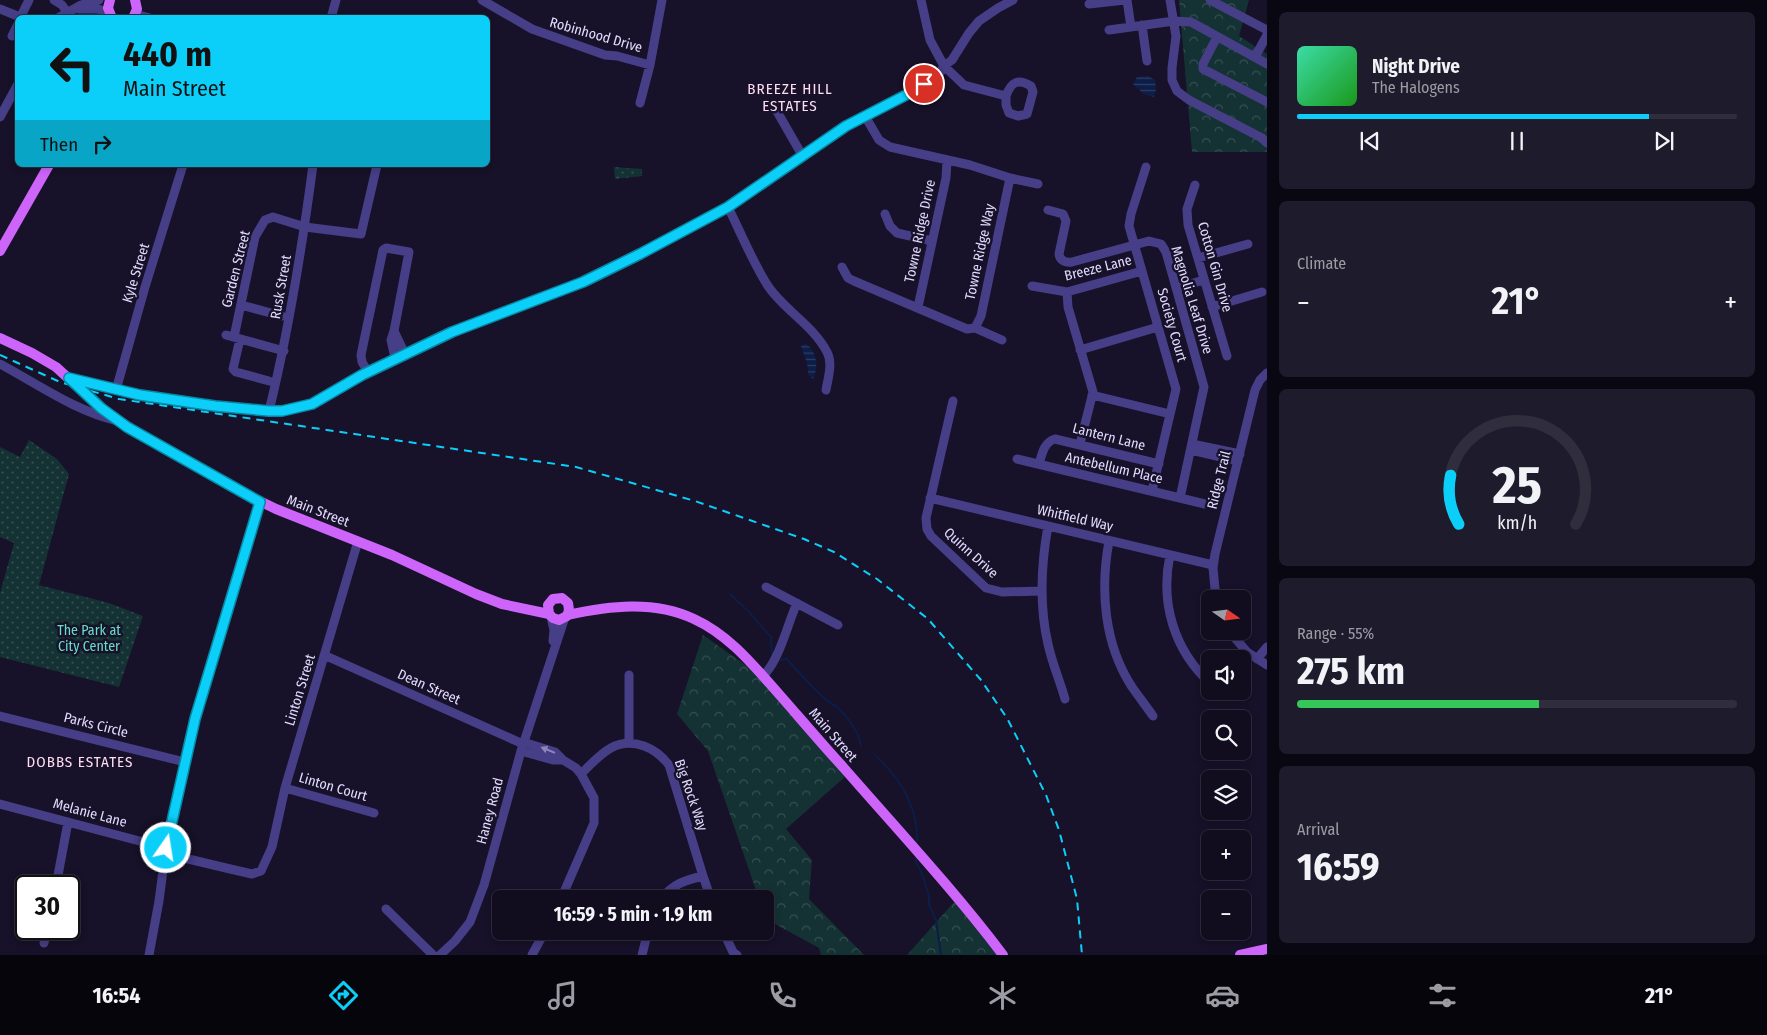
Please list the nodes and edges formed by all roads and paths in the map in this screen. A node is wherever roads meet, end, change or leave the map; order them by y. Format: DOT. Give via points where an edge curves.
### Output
graph roads {
  1 [pos="29,0"];
  2 [pos="99,0"];
  3 [pos="110,0"];
  4 [pos="135,0"];
  5 [pos="336,0"];
  6 [pos="482,0"];
  7 [pos="921,0"];
  8 [pos="1013,0"];
  9 [pos="1126,0"];
  10 [pos="1170,0"];
  11 [pos="1210,0"];
  12 [pos="57,1"];
  13 [pos="659,2"];
  14 [pos="1089,4"];
  15 [pos="0,9"];
  16 [pos="70,11"];
  17 [pos="15,15"];
  18 [pos="21,15"];
  19 [pos="63,15"];
  20 [pos="109,15"];
  21 [pos="111,15"];
  22 [pos="134,15"];
  23 [pos="332,15"];
  24 [pos="1174,20"];
  25 [pos="1142,25"];
  26 [pos="1131,27"];
  27 [pos="15,30"];
  28 [pos="1109,30"];
  29 [pos="1267,30"];
  30 [pos="1267,35"];
  31 [pos="12,36"];
  32 [pos="1217,37"];
  33 [pos="1255,57"];
  34 [pos="1147,61"];
  35 [pos="1267,64"];
  36 [pos="650,65"];
  37 [pos="944,66"];
  38 [pos="15,90"];
  39 [pos="1006,96"];
  40 [pos="1267,102"];
  41 [pos="640,103"];
  42 [pos="775,108"];
  43 [pos="864,116"];
  44 [pos="0,117"];
  45 [pos="1267,143"];
  46 [pos="802,155"];
  47 [pos="946,160"];
  48 [pos="48,167"];
  49 [pos="183,167"];
  50 [pos="313,167"];
  51 [pos="377,167"];
  52 [pos="1146,167"];
  53 [pos="1010,178"];
  54 [pos="1038,184"];
  55 [pos="1195,185"];
  56 [pos="728,207"];
  57 [pos="1048,210"];
  58 [pos="885,214"];
  59 [pos="305,227"];
  60 [pos="932,241"];
  61 [pos="1134,244"];
  62 [pos="1248,244"];
  63 [pos="0,251"];
  64 [pos="1198,258"];
  65 [pos="842,267"];
  66 [pos="1142,271"];
  67 [pos="1205,282"];
  68 [pos="1032,286"];
  69 [pos="1177,291"];
  70 [pos="1067,292"];
  71 [pos="1262,292"];
  72 [pos="241,305"];
  73 [pos="918,307"];
  74 [pos="1212,307"];
  75 [pos="282,316"];
  76 [pos="1158,327"];
  77 [pos="975,328"];
  78 [pos="394,331"];
  79 [pos="233,337"];
  80 [pos="0,338"];
  81 [pos="1002,340"];
  82 [pos="1080,350"];
  83 [pos="284,351"];
  84 [pos="405,354"];
  85 [pos="1227,356"];
  86 [pos="395,358"];
  87 [pos="0,364"];
  88 [pos="368,372"];
  89 [pos="1267,373"];
  90 [pos="69,378"];
  91 [pos="269,380"];
  92 [pos="116,390"];
  93 [pos="826,390"];
  94 [pos="85,393"];
  95 [pos="1092,395"];
  96 [pos="953,401"];
  97 [pos="74,406"];
  98 [pos="269,411"];
  99 [pos="1170,414"];
  100 [pos="118,421"];
  101 [pos="1080,444"];
  102 [pos="1191,447"];
  103 [pos="1239,458"];
  104 [pos="1017,459"];
  105 [pos="1039,464"];
  106 [pos="1159,464"];
  107 [pos="1152,491"];
  108 [pos="930,498"];
  109 [pos="1180,498"];
  110 [pos="260,502"];
  111 [pos="1205,504"];
  112 [pos="1048,526"];
  113 [pos="1109,540"];
  114 [pos="358,541"];
  115 [pos="1170,555"];
  116 [pos="1213,565"];
  117 [pos="766,586"];
  118 [pos="1215,590"];
  119 [pos="1041,592"];
  120 [pos="552,600"];
  121 [pos="567,602"];
  122 [pos="797,603"];
  123 [pos="514,606"];
  124 [pos="600,608"];
  125 [pos="550,615"];
  126 [pos="566,616"];
  127 [pos="838,625"];
  128 [pos="1236,640"];
  129 [pos="1267,647"];
  130 [pos="324,655"];
  131 [pos="1257,660"];
  132 [pos="549,664"];
  133 [pos="1267,665"];
  134 [pos="629,675"];
  135 [pos="1201,675"];
  136 [pos="764,676"];
  137 [pos="1065,699"];
  138 [pos="0,716"];
  139 [pos="1153,716"];
  140 [pos="629,742"];
  141 [pos="522,746"];
  142 [pos="185,762"];
  143 [pos="581,774"];
  144 [pos="285,788"];
  145 [pos="0,804"];
  146 [pos="374,814"];
  147 [pos="68,822"];
  148 [pos="272,847"];
  149 [pos="166,848"];
  150 [pos="58,875"];
  151 [pos="703,876"];
  152 [pos="565,890"];
  153 [pos="668,890"];
  154 [pos="708,890"];
  155 [pos="386,908"];
  156 [pos="45,940"];
  157 [pos="540,940"];
  158 [pos="646,940"];
  159 [pos="728,940"];
  160 [pos="44,943"];
  161 [pos="1267,949"];
  162 [pos="149,955"];
  163 [pos="433,955"];
  164 [pos="440,955"];
  165 [pos="532,955"];
  166 [pos="642,955"];
  167 [pos="737,955"];
  168 [pos="1002,955"];
  169 [pos="1240,955"];
  1 -- 18 [label="street"];
  2 -- 16 [label="street"];
  3 -- 21 [label="main road"];
  4 -- 22 [label="main road"];
  5 -- 23 [label="street"];
  6 -- 36 [label="street, Robinhood Drive" via="532,30 605,55"];
  7 -- 37 [label="street" via="930,40"];
  8 -- 37 [label="street" via="979,21 952,60"];
  9 -- 14 [label="street"];
  9 -- 26 [label="street"];
  10 -- 24 [label="street"];
  11 -- 29 [label="street"];
  12 -- 16 [label="street"];
  13 -- 36 [label="street"];
  15 -- 17 [label="street"];
  16 -- 19 [label="street"];
  16 -- 20 [label="street" via="98,9"];
  24 -- 25 [label="street"];
  24 -- 32 [label="street" via="1191,22"];
  24 -- 45 [label="street" via="1176,36 1172,80 1177,91"];
  25 -- 26 [label="street"];
  25 -- 34 [label="street"];
  26 -- 28 [label="street"];
  27 -- 31 [label="street"];
  30 -- 33 [label="street"];
  32 -- 33 [label="street"];
  32 -- 40 [label="street" via="1203,69"];
  33 -- 35 [label="street"];
  36 -- 41 [label="street"];
  37 -- 39 [label="street" via="964,85"];
  37 -- 43 [label="street" via="939,74 908,94"];
  38 -- 44 [label="street"];
  42 -- 46 [label="street"];
  43 -- 46 [label="street"];
  43 -- 47 [label="street" via="886,144"];
  46 -- 56 [label="street"];
  47 -- 53 [label="street"];
  47 -- 60 [label="street, Towne Ridge Drive" via="946,178"];
  48 -- 63 [label="main road"];
  49 -- 92 [label="street, Kyle Street"];
  50 -- 59 [label="street, Rusk Street"];
  51 -- 59 [label="street, Garden Street" via="361,234"];
  52 -- 61 [label="street, Society Court" via="1130,218"];
  53 -- 54 [label="street"];
  53 -- 77 [label="street, Towne Ridge Way" via="981,316"];
  55 -- 64 [label="street, Cotton Gin Drive" via="1187,218"];
  56 -- 84 [label="street" via="583,282 452,332"];
  56 -- 93 [label="street" via="768,286 828,354 830,371"];
  57 -- 61 [label="street, Magnolia Leaf Drive" via="1063,214 1066,220 1059,254 1064,262"];
  58 -- 60 [label="street" via="897,233"];
  59 -- 72 [label="street, Garden Street" via="273,217 266,220 255,237"];
  59 -- 83 [label="street, Rusk Street"];
  60 -- 73 [label="street, Towne Ridge Drive"];
  61 -- 66 [label="street, Society Court"];
  61 -- 69 [label="street, Magnolia Leaf Drive" via="1149,241 1161,244"];
  62 -- 64 [label="street"];
  64 -- 67 [label="street, Cotton Gin Drive"];
  65 -- 73 [label="street" via="848,278"];
  66 -- 70 [label="street, Breeze Lane"];
  66 -- 76 [label="street, Society Court"];
  67 -- 69 [label="street"];
  67 -- 74 [label="street, Cotton Gin Drive"];
  68 -- 70 [label="street, Breeze Lane"];
  69 -- 102 [label="street, Magnolia Leaf Drive" via="1204,387"];
  70 -- 82 [label="street"];
  71 -- 74 [label="street"];
  72 -- 75 [label="street"];
  72 -- 79 [label="street, Garden Street"];
  73 -- 77 [label="street" via="968,329"];
  74 -- 85 [label="street, Cotton Gin Drive"];
  76 -- 82 [label="street"];
  76 -- 99 [label="street, Society Court" via="1176,389"];
  77 -- 81 [label="street"];
  78 -- 84 [label="street"];
  78 -- 86 [label="street" via="391,340"];
  78 -- 88 [label="street" via="409,252 386,248 361,356"];
  79 -- 83 [label="street"];
  79 -- 91 [label="street, Garden Street" via="233,369"];
  80 -- 90 [label="main road, Main Street" via="42,358"];
  82 -- 95 [label="street"];
  83 -- 98 [label="street, Rusk Street"];
  84 -- 86 [label="street"];
  86 -- 88 [label="street"];
  87 -- 97 [label="street"];
  88 -- 98 [label="street" via="312,404"];
  89 -- 103 [label="street, Ridge Trail" via="1255,390"];
  90 -- 92 [label="street"];
  90 -- 94 [label="main road, Main Street"];
  92 -- 98 [label="street" via="205,405"];
  94 -- 97 [label="street"];
  94 -- 100 [label="main road, Main Street"];
  95 -- 99 [label="street"];
  95 -- 101 [label="street"];
  96 -- 108 [label="street, Quinn Drive"];
  97 -- 100 [label="street"];
  99 -- 106 [label="street, Society Court"];
  100 -- 110 [label="main road, Main Street"];
  101 -- 105 [label="street, Lantern Lane" via="1051,439"];
  101 -- 106 [label="street, Lantern Lane"];
  102 -- 103 [label="street"];
  102 -- 109 [label="street, Magnolia Leaf Drive"];
  103 -- 116 [label="street, Ridge Trail"];
  104 -- 105 [label="street, Antebellum Place"];
  105 -- 107 [label="street, Antebellum Place"];
  106 -- 107 [label="street, Society Court"];
  107 -- 109 [label="street, Antebellum Place"];
  108 -- 112 [label="street, Whitfield Way"];
  108 -- 119 [label="street, Quinn Drive" via="926,530 986,588"];
  109 -- 111 [label="street, Antebellum Place"];
  110 -- 114 [label="main road, Main Street"];
  110 -- 142 [label="street"];
  112 -- 113 [label="street, Whitfield Way"];
  112 -- 119 [label="street"];
  113 -- 115 [label="street, Whitfield Way"];
  113 -- 139 [label="street" via="1104,589 1111,638 1126,676"];
  114 -- 123 [label="main road, Main Street" via="492,601"];
  114 -- 130 [label="street, Linton Street"];
  115 -- 116 [label="street, Whitfield Way"];
  115 -- 135 [label="street" via="1166,579 1170,619 1185,654"];
  116 -- 118 [label="street, Ridge Trail"];
  117 -- 122 [label="street"];
  119 -- 137 [label="street" via="1048,645"];
  120 -- 121 [label="main road, Main Street" via="559,598"];
  120 -- 123 [label="main road, Main Street" via="542,606"];
  120 -- 125 [label="main road" via="548,607"];
  121 -- 124 [label="main road, Main Street"];
  121 -- 126 [label="main road"];
  122 -- 127 [label="street"];
  122 -- 136 [label="street" via="770,670"];
  123 -- 125 [label="main road, Main Street"];
  124 -- 126 [label="main road, Main Street"];
  124 -- 136 [label="main road, Main Street" via="647,607 691,618 729,641"];
  125 -- 126 [label="main road, Main Street" via="559,620"];
  125 -- 132 [label="street, Haney Road" via="554,630"];
  126 -- 132 [label="street, Haney Road"];
  128 -- 131 [label="street"];
  129 -- 131 [label="street"];
  130 -- 141 [label="street, Dean Street"];
  130 -- 144 [label="street, Linton Street"];
  131 -- 133 [label="street"];
  132 -- 141 [label="street, Haney Road"];
  134 -- 140 [label="street"];
  136 -- 168 [label="main road, Main Street" via="967,909"];
  138 -- 142 [label="street, Parks Circle"];
  140 -- 143 [label="street" via="602,752"];
  140 -- 151 [label="street, Big Rock Way" via="655,751 668,765"];
  141 -- 143 [label="street" via="553,760 563,760"];
  141 -- 164 [label="street, Haney Road" via="481,894 470,922"];
  142 -- 149 [label="street"];
  143 -- 152 [label="street" via="594,798 594,823"];
  144 -- 146 [label="street, Linton Court"];
  144 -- 148 [label="street, Linton Street"];
  145 -- 147 [label="street, Melanie Lane"];
  147 -- 149 [label="street, Melanie Lane"];
  147 -- 150 [label="street"];
  148 -- 149 [label="street, Melanie Lane" via="261,871 252,874 180,857"];
  149 -- 162 [label="street"];
  151 -- 153 [label="street" via="682,881"];
  151 -- 154 [label="street, Big Rock Way"];
  155 -- 163 [label="street"];
  156 -- 160 [label="street"];
  157 -- 165 [label="street"];
  158 -- 166 [label="street"];
  159 -- 167 [label="street"];
  161 -- 169 [label="main road"];
}
